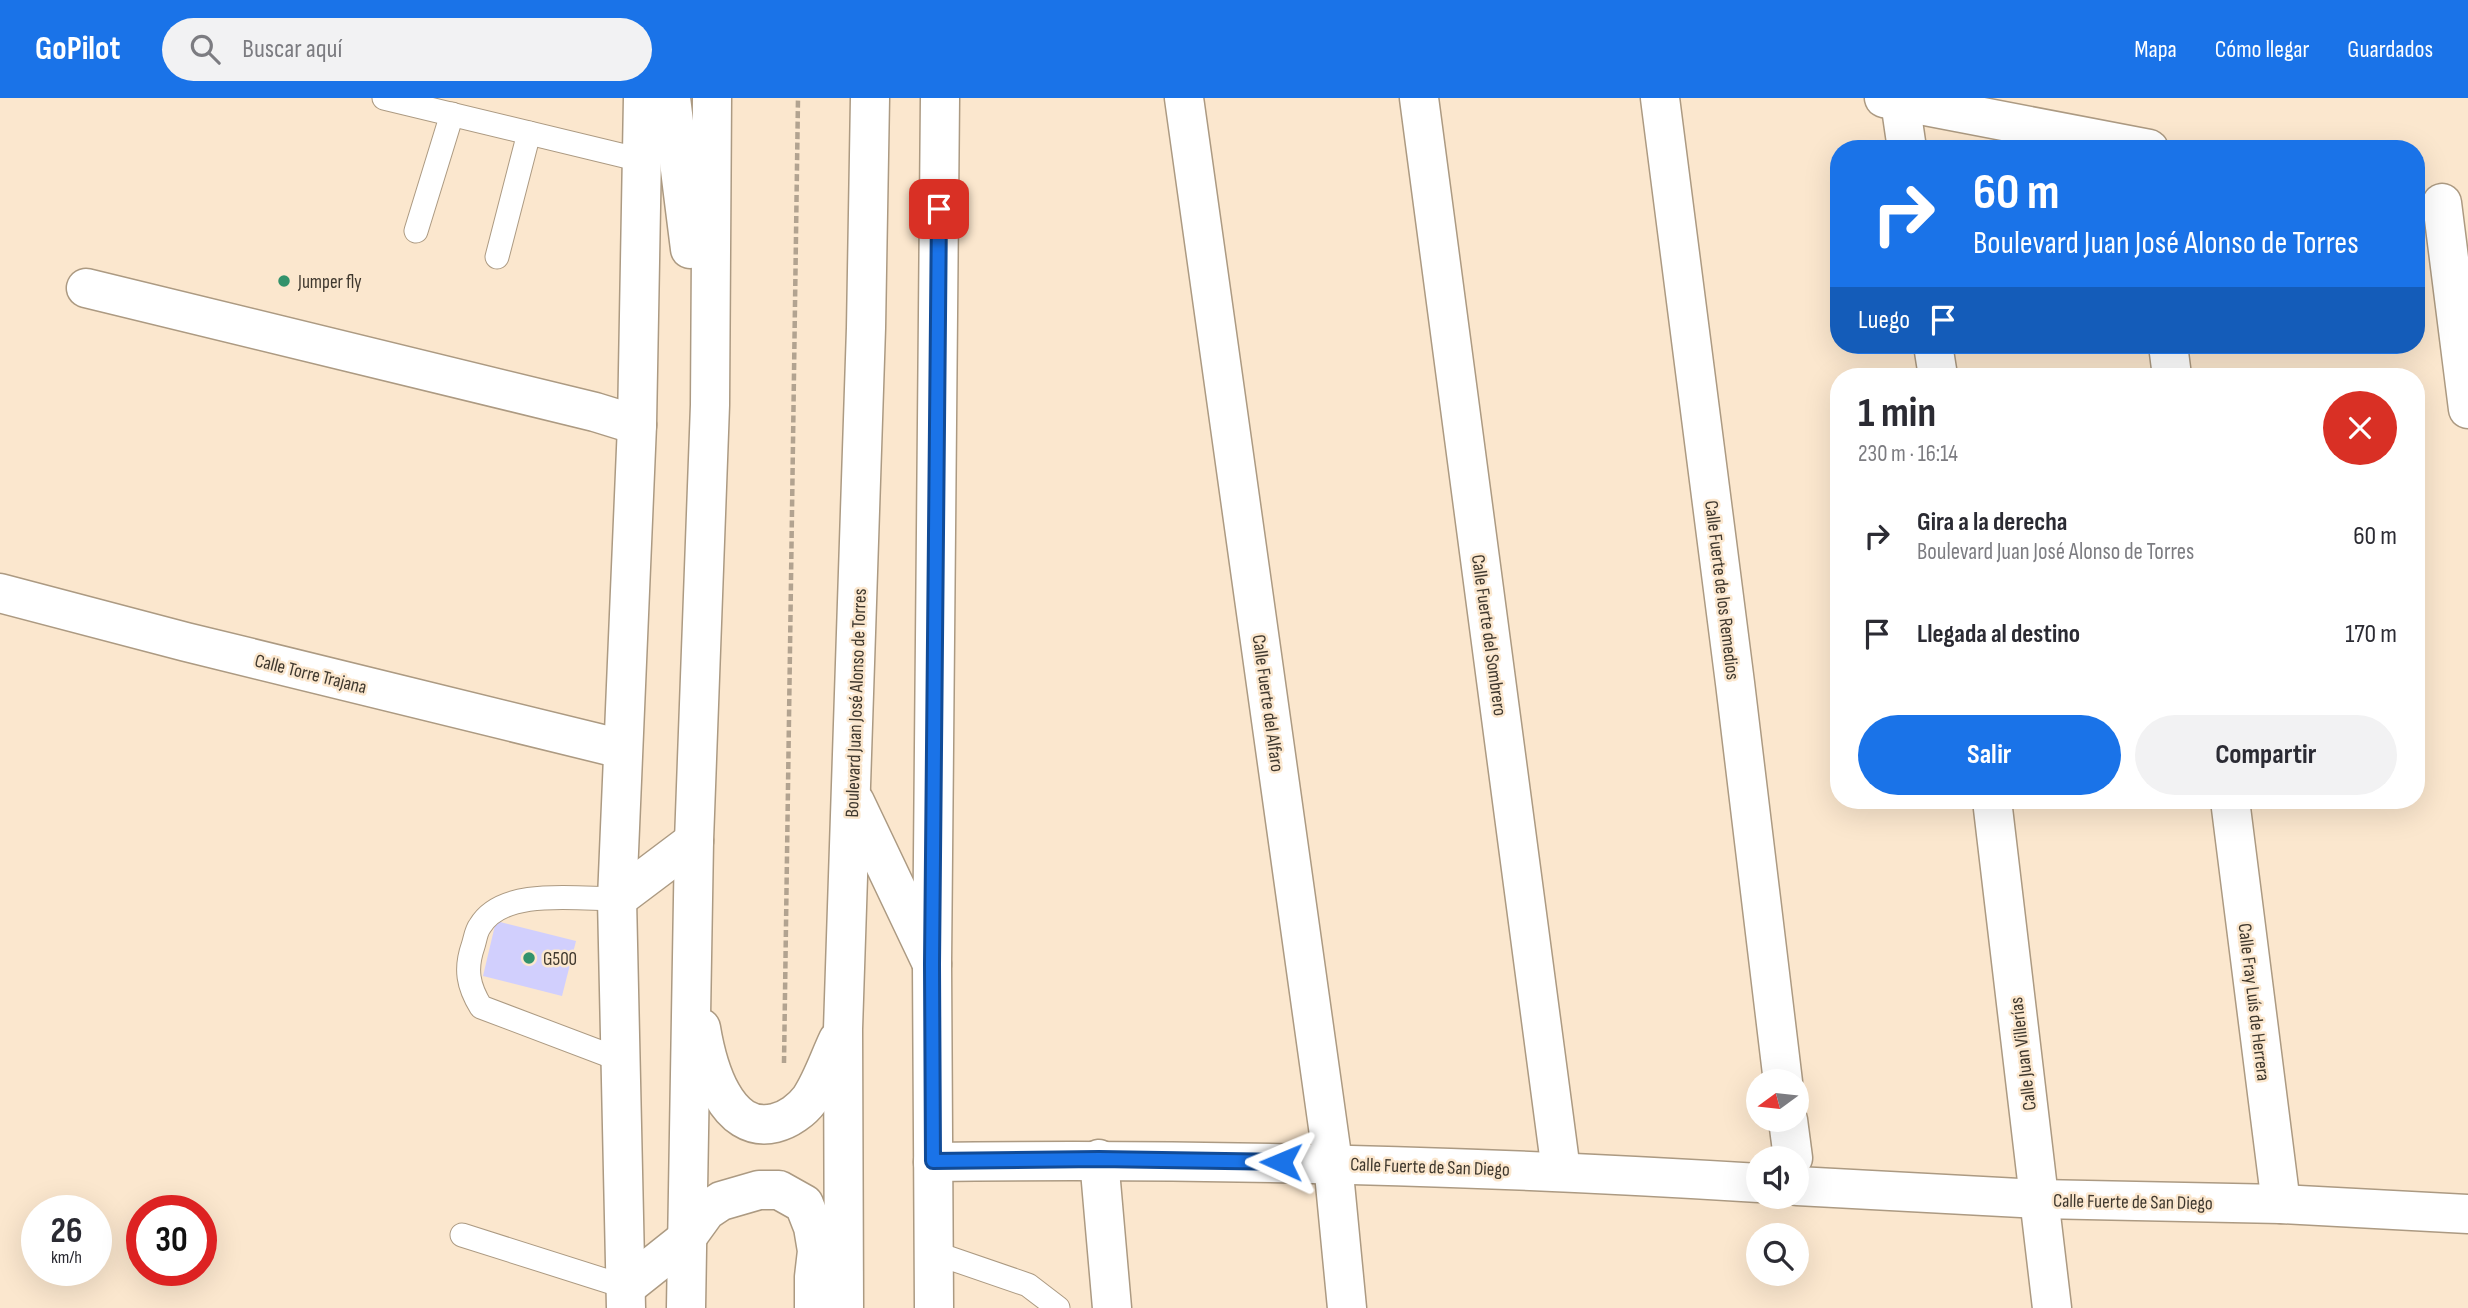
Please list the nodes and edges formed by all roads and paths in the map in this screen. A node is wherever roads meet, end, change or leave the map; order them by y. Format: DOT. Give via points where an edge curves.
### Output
graph roads {
  1 [pos="384,98"];
  2 [pos="643,98"];
  3 [pos="671,98"];
  4 [pos="712,98"];
  5 [pos="798,98"];
  6 [pos="870,98"];
  7 [pos="940,98"];
  8 [pos="1184,98"];
  9 [pos="1419,98"];
  10 [pos="1660,98"];
  11 [pos="1892,100"];
  12 [pos="452,114"];
  13 [pos="529,133"];
  14 [pos="1904,140"];
  15 [pos="2102,140"];
  16 [pos="642,160"];
  17 [pos="2442,204"];
  18 [pos="416,231"];
  19 [pos="497,257"];
  20 [pos="86,288"];
  21 [pos="710,405"];
  22 [pos="2468,409"];
  23 [pos="637,425"];
  24 [pos="0,593"];
  25 [pos="622,749"];
  26 [pos="852,796"];
  27 [pos="1993,809"];
  28 [pos="2231,809"];
  29 [pos="694,841"];
  30 [pos="617,899"];
  31 [pos="691,963"];
  32 [pos="932,964"];
  33 [pos="844,1029"];
  34 [pos="621,1060"];
  35 [pos="1781,1069"];
  36 [pos="783,1122"];
  37 [pos="1099,1159"];
  38 [pos="933,1161"];
  39 [pos="1333,1163"];
  40 [pos="1561,1171"];
  41 [pos="1746,1182"];
  42 [pos="1809,1186"];
  43 [pos="2039,1199"];
  44 [pos="2281,1204"];
  45 [pos="2468,1214"];
  46 [pos="462,1235"];
  47 [pos="685,1240"];
  48 [pos="935,1253"];
  49 [pos="626,1298"];
  50 [pos="686,1308"];
  51 [pos="814,1308"];
  52 [pos="844,1308"];
  53 [pos="934,1308"];
  54 [pos="1058,1308"];
  55 [pos="1112,1308"];
  56 [pos="1347,1308"];
  57 [pos="2052,1308"];
  1 -- 12 [label="lane"];
  2 -- 16 [label="street"];
  3 -- 21 [label="street"];
  4 -- 21 [label="street"];
  5 -- 36 [label="path"];
  6 -- 26 [label="street, Boulevard Juan José Alonso de Torres"];
  7 -- 32 [label="street"];
  8 -- 39 [label="street, Calle Fuerte del Alfaro"];
  9 -- 40 [label="street, Calle Fuerte del Sombrero"];
  10 -- 35 [label="street, Calle Fuerte de los Remedios"];
  11 -- 14 [label="street"];
  11 -- 15 [label="street"];
  12 -- 13 [label="lane"];
  12 -- 18 [label="lane"];
  13 -- 16 [label="lane"];
  13 -- 19 [label="lane"];
  16 -- 23 [label="street"];
  17 -- 22 [label="street"];
  20 -- 23 [label="street"];
  21 -- 29 [label="street"];
  23 -- 25 [label="street"];
  24 -- 25 [label="street, Calle Torre Trajana"];
  25 -- 30 [label="street"];
  26 -- 32 [label="street"];
  26 -- 33 [label="street, Boulevard Juan José Alonso de Torres"];
  27 -- 43 [label="street, Calle Juan Villerías"];
  28 -- 44 [label="street, Calle Fray Luís de Herrera"];
  29 -- 30 [label="street"];
  29 -- 31 [label="street"];
  30 -- 34 [label="street"];
  30 -- 34 [label="lane" via="523,899 503,904 480,926 468,960 468,977 481,1007"];
  31 -- 36 [label="street" via="703,1041 731,1109 756,1123"];
  31 -- 47 [label="street"];
  32 -- 38 [label="street"];
  33 -- 36 [label="street" via="809,1099"];
  33 -- 52 [label="street, Boulevard Juan José Alonso de Torres"];
  34 -- 49 [label="street"];
  37 -- 38 [label="street, Calle Fuerte de San Diego"];
  37 -- 39 [label="street, Calle Fuerte de San Diego"];
  37 -- 55 [label="street"];
  38 -- 48 [label="street"];
  39 -- 40 [label="street, Calle Fuerte de San Diego"];
  39 -- 56 [label="street, Calle Fuerte del Alfaro"];
  40 -- 41 [label="street, Calle Fuerte de San Diego"];
  42 -- 43 [label="street, Calle Fuerte de San Diego"];
  43 -- 44 [label="street, Calle Fuerte de San Diego"];
  43 -- 57 [label="street, Calle Juan Villerías"];
  44 -- 45 [label="street, Calle Fuerte de San Diego"];
  46 -- 49 [label="lane"];
  47 -- 49 [label="street"];
  47 -- 50 [label="street"];
  47 -- 51 [label="street" via="701,1216 721,1201 759,1189 783,1191 804,1204 813,1227 817,1251"];
  48 -- 53 [label="street"];
  48 -- 54 [label="lane" via="1028,1284"];
}
